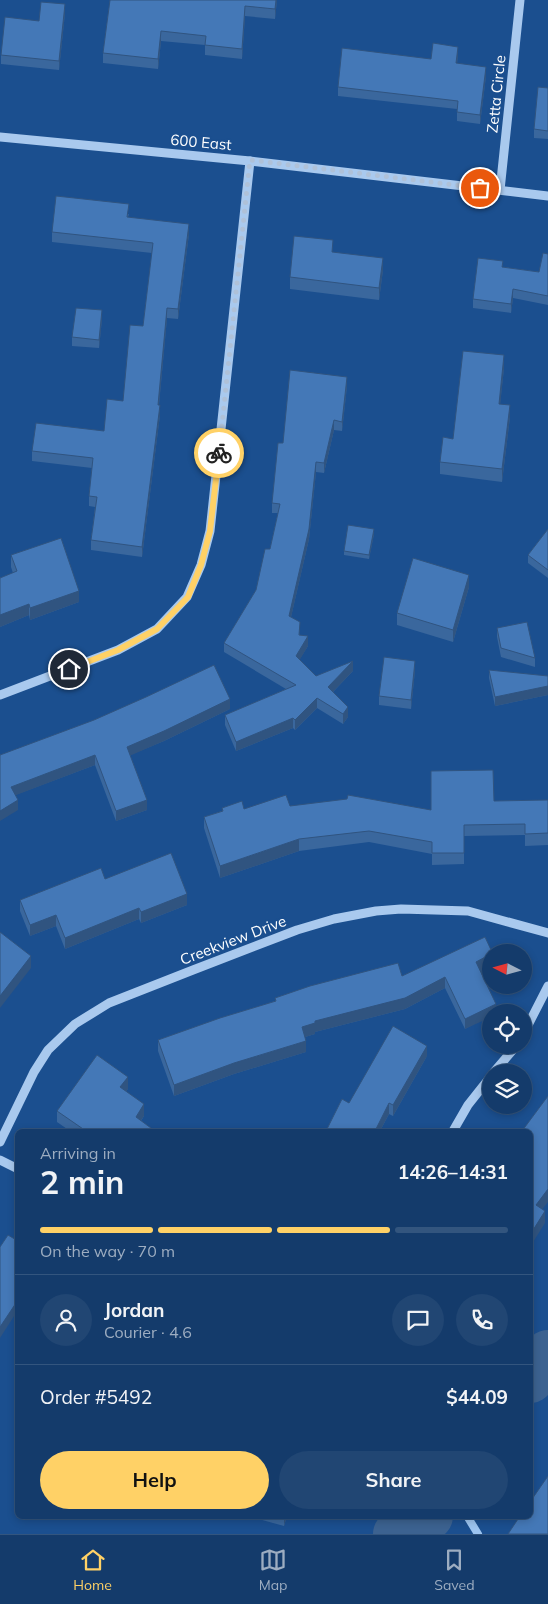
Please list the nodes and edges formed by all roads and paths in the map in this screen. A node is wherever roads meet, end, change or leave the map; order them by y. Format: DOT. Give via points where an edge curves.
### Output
graph roads {
  1 [pos="520,0"];
  2 [pos="0,137"];
  3 [pos="250,160"];
  4 [pos="500,190"];
  5 [pos="548,196"];
  6 [pos="0,695"];
  7 [pos="548,933"];
  8 [pos="548,986"];
  9 [pos="532,1017"];
  10 [pos="510,1054"];
  11 [pos="501,1064"];
  12 [pos="482,1087"];
  13 [pos="454,1129"];
  14 [pos="0,1142"];
  15 [pos="0,1160"];
  16 [pos="15,1168"];
  1 -- 4 [label="street, Zetta Circle"];
  2 -- 3 [label="street, 600 East"];
  3 -- 4 [label="street, 600 East"];
  3 -- 6 [label="street" via="210,531 188,597 157,629 118,650"];
  4 -- 5 [label="street, 600 East"];
  7 -- 14 [label="street, Creekview Drive" via="468,911 376,911 297,930 202,966 109,1003 75,1024 48,1050 34,1072"];
  8 -- 9 [label="street"];
  10 -- 11 [label="street"];
  12 -- 13 [label="street"];
  15 -- 16 [label="street"];
}
